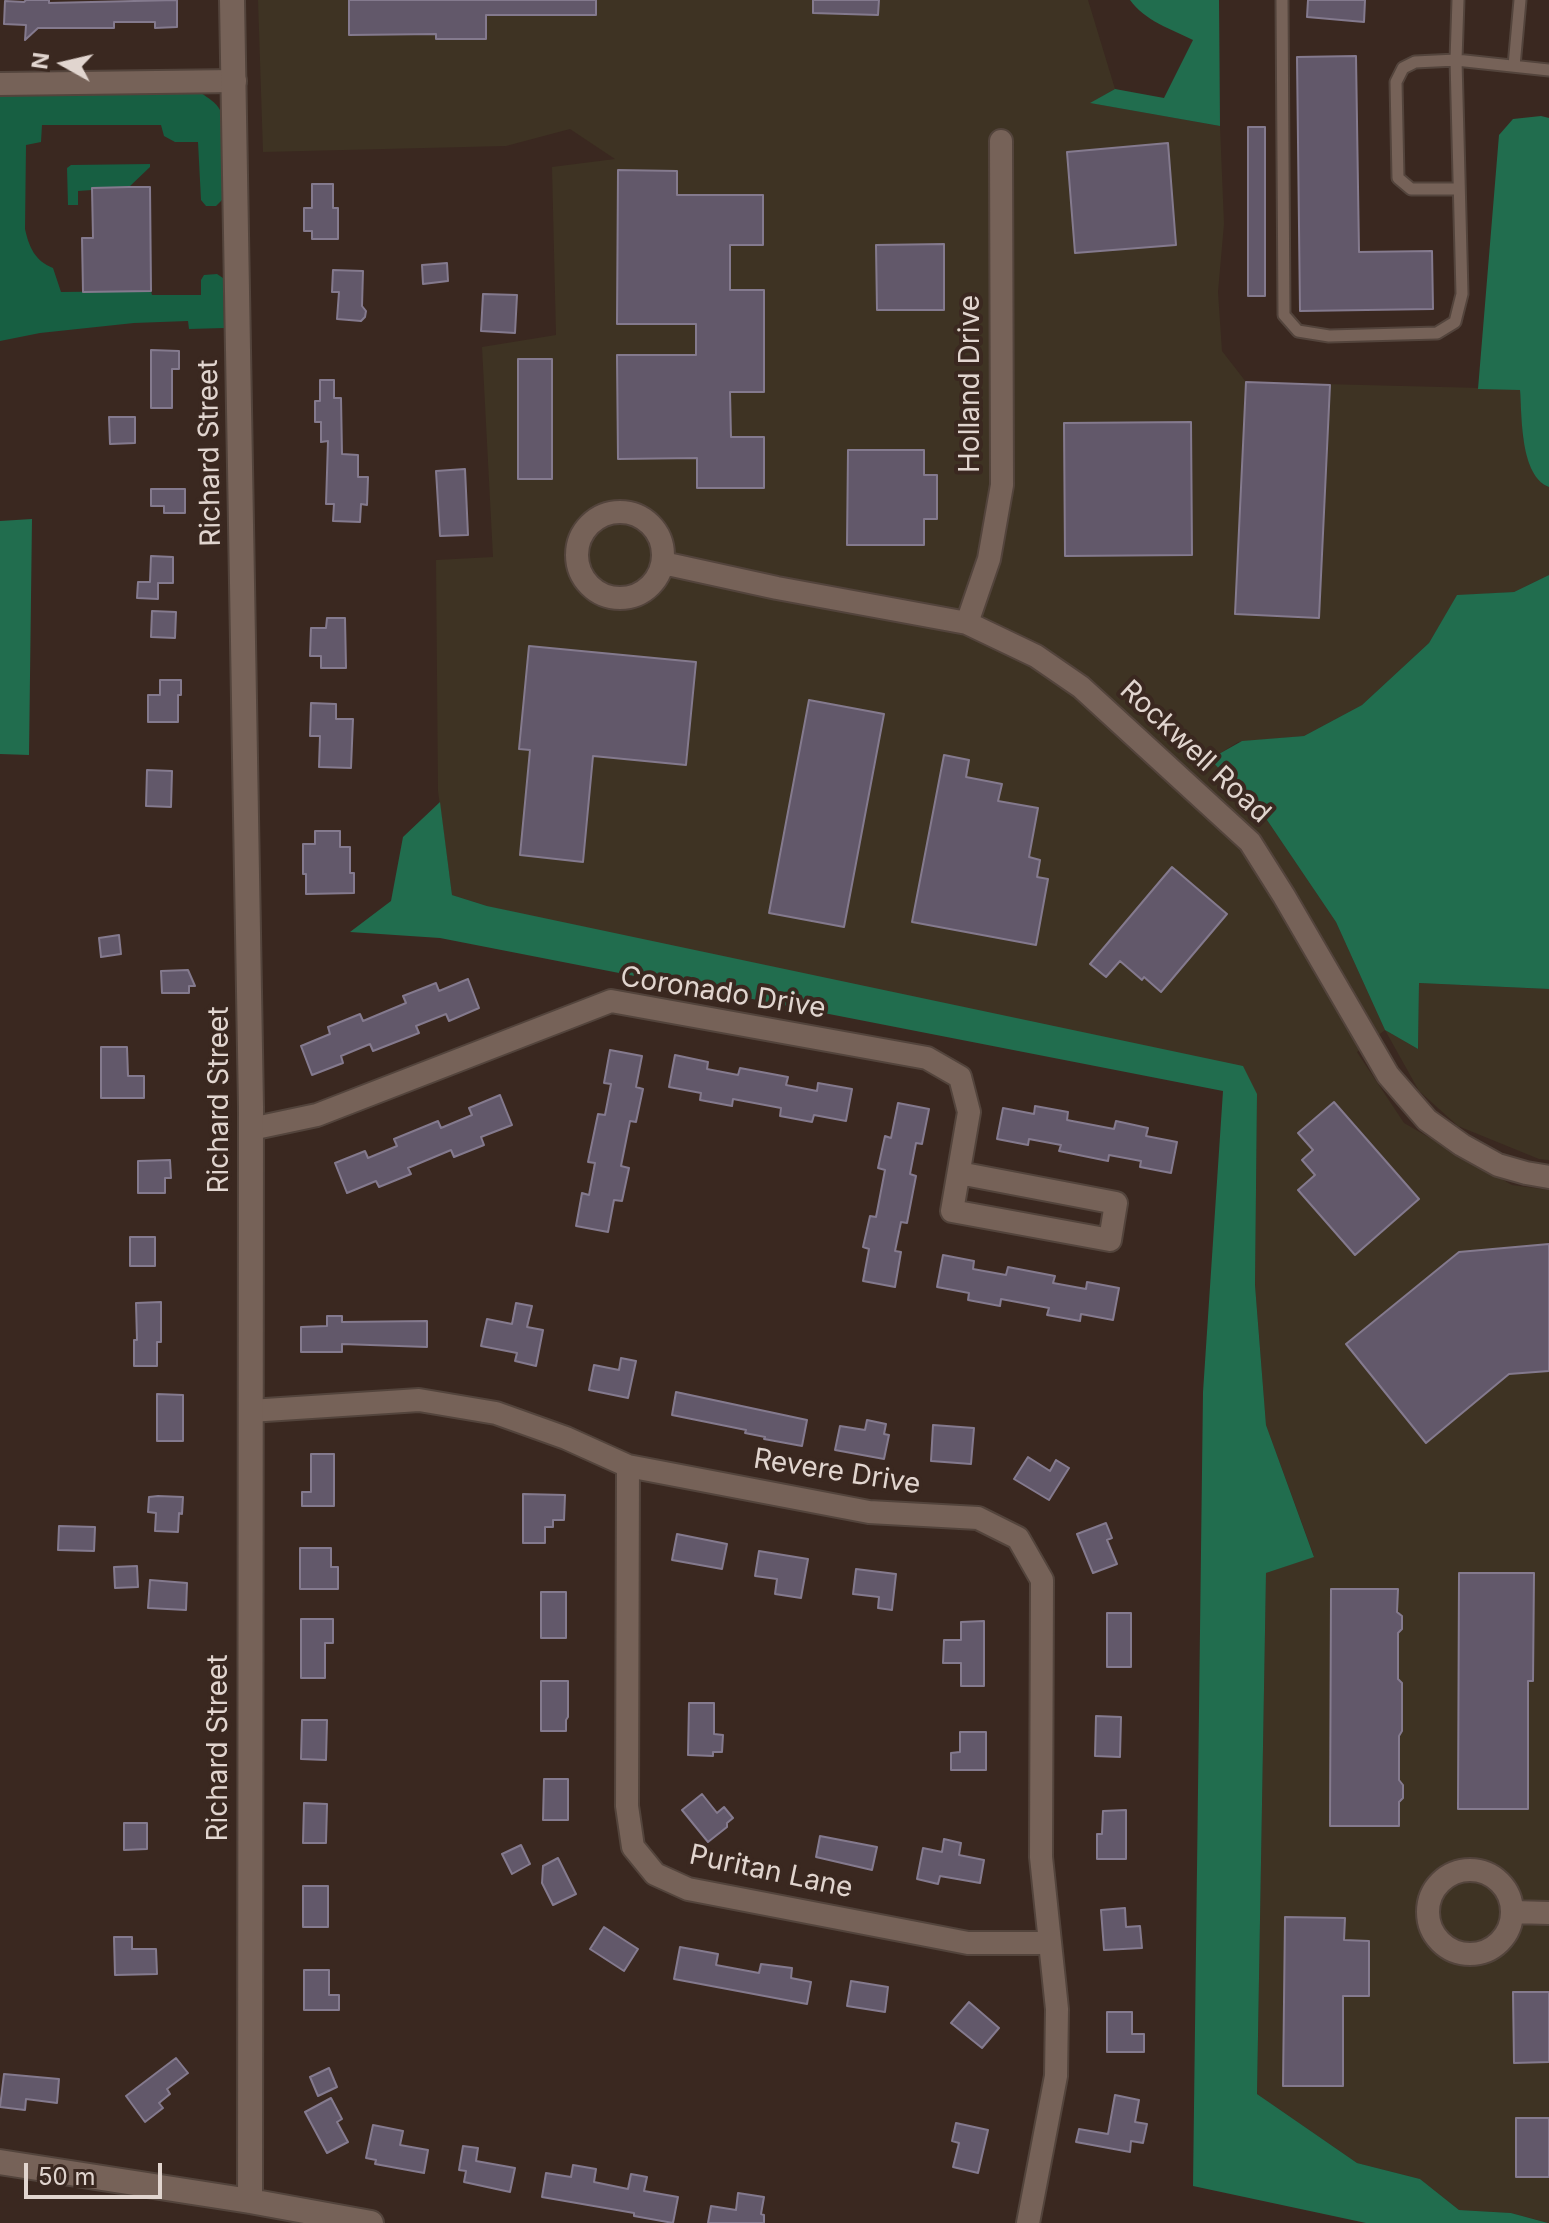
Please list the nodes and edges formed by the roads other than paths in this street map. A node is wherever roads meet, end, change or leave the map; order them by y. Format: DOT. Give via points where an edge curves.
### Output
graph roads {
  1 [pos="232,0"];
  2 [pos="1282,0"];
  3 [pos="1458,0"];
  4 [pos="1520,0"];
  5 [pos="1456,60"];
  6 [pos="1514,66"];
  7 [pos="1549,70"];
  8 [pos="235,81"];
  9 [pos="0,84"];
  10 [pos="1001,141"];
  11 [pos="1459,189"];
  12 [pos="663,563"];
  13 [pos="967,623"];
  14 [pos="251,1129"];
  15 [pos="959,1173"];
  16 [pos="1549,1177"];
  17 [pos="250,1411"];
  18 [pos="628,1466"];
  19 [pos="1513,1912"];
  20 [pos="1549,1913"];
  21 [pos="1050,1943"];
  22 [pos="0,2162"];
  23 [pos="250,2201"];
  24 [pos="371,2223"];
  25 [pos="1028,2223"];
  1 -- 8 [label="street, Richard Street"];
  2 -- 11 [label="lane" via="1284,315 1298,331 1329,336 1437,333 1455,322 1462,294"];
  3 -- 5 [label="lane"];
  4 -- 6 [label="lane"];
  5 -- 6 [label="lane"];
  5 -- 11 [label="lane"];
  5 -- 11 [label="lane" via="1415,62 1403,68 1396,82 1397,146 1398,178 1411,189"];
  6 -- 7 [label="lane"];
  8 -- 9 [label="street"];
  8 -- 14 [label="street, Richard Street"];
  10 -- 13 [label="street, Holland Drive" via="1002,485 989,559"];
  12 -- 13 [label="street, Rockwell Road"];
  13 -- 16 [label="street, Rockwell Road" via="1036,656 1081,687 1250,842 1388,1075 1427,1120 1498,1165"];
  14 -- 15 [label="street, Coronado Drive" via="317,1115 611,1001 927,1058 960,1077 969,1112"];
  14 -- 17 [label="street, Richard Street"];
  15 -- 15 [label="street, Coronado Drive" via="952,1211 1110,1240 1116,1203"];
  17 -- 18 [label="street, Revere Drive" via="419,1400 496,1413"];
  17 -- 23 [label="street, Richard Street"];
  18 -- 21 [label="street, Revere Drive" via="869,1512 978,1518 1018,1538 1042,1580 1041,1857"];
  18 -- 21 [label="street, Puritan Lane" via="627,1806 633,1847 655,1874 688,1889 968,1943"];
  19 -- 20 [label="street"];
  21 -- 25 [label="street, Revere Drive" via="1057,2009 1056,2076"];
  22 -- 23 [label="street"];
  23 -- 24 [label="street"];
}
